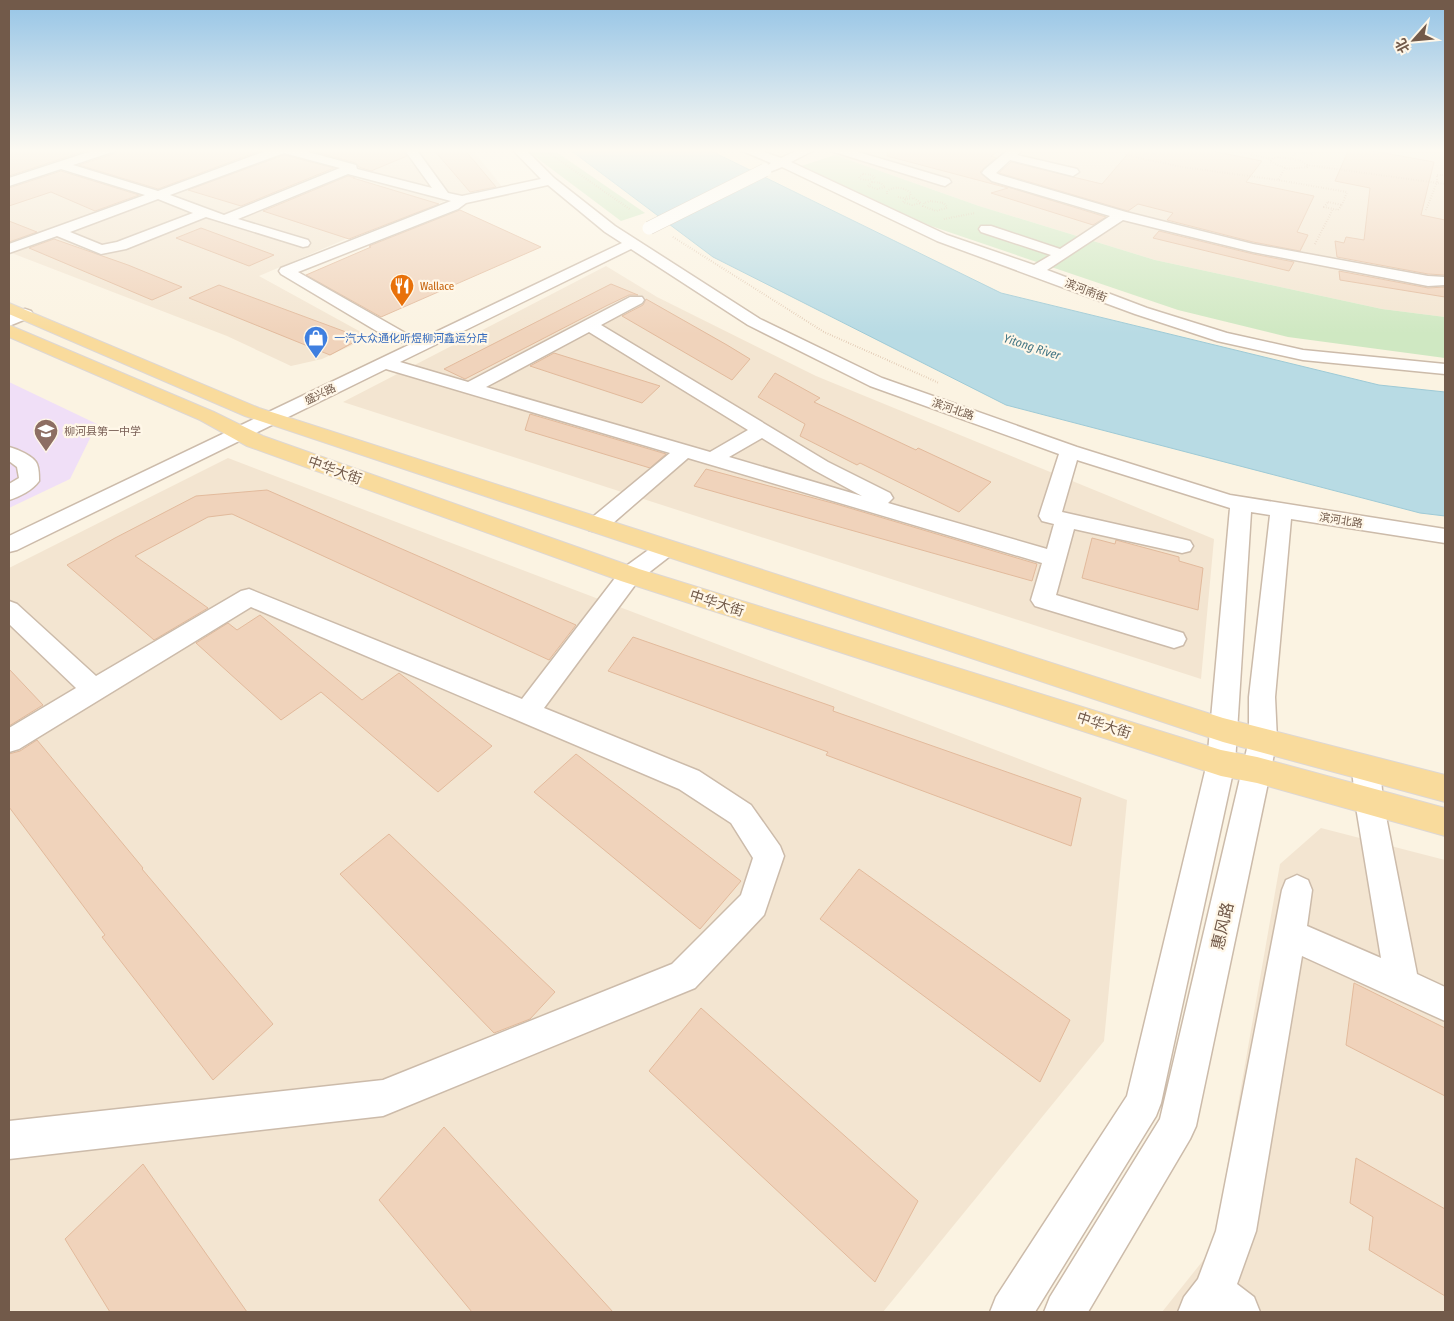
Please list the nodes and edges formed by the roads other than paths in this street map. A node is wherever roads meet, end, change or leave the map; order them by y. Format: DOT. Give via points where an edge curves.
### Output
graph roads {
  1 [pos="116,211"];
  2 [pos="198,211"];
  3 [pos="246,211"];
  4 [pos="441,211"];
  5 [pos="588,211"];
  6 [pos="684,211"];
  7 [pos="884,211"];
  8 [pos="1106,211"];
  9 [pos="205,213"];
  10 [pos="1121,215"];
  11 [pos="225,219"];
  12 [pos="986,229"];
  13 [pos="57,231"];
  14 [pos="625,239"];
  15 [pos="304,243"];
  16 [pos="9,249"];
  17 [pos="1062,254"];
  18 [pos="1036,271"];
  19 [pos="1445,281"];
  20 [pos="636,300"];
  21 [pos="13,318"];
  22 [pos="589,326"];
  23 [pos="401,338"];
  24 [pos="384,363"];
  25 [pos="1445,369"];
  26 [pos="470,388"];
  27 [pos="245,421"];
  28 [pos="762,430"];
  29 [pos="685,451"];
  30 [pos="1070,451"];
  31 [pos="9,453"];
  32 [pos="711,459"];
  33 [pos="9,493"];
  34 [pos="1241,504"];
  35 [pos="1280,510"];
  36 [pos="36,513"];
  37 [pos="1066,520"];
  38 [pos="934,524"];
  39 [pos="597,525"];
  40 [pos="1445,536"];
  41 [pos="9,545"];
  42 [pos="1182,546"];
  43 [pos="666,548"];
  44 [pos="1055,559"];
  45 [pos="630,575"];
  46 [pos="9,610"];
  47 [pos="1174,639"];
  48 [pos="94,690"];
  49 [pos="527,712"];
  50 [pos="1223,730"];
  51 [pos="1264,740"];
  52 [pos="9,741"];
  53 [pos="1221,763"];
  54 [pos="1366,768"];
  55 [pos="1257,770"];
  56 [pos="1445,789"];
  57 [pos="1369,801"];
  58 [pos="1445,822"];
  59 [pos="1297,890"];
  60 [pos="1289,934"];
  61 [pos="1402,984"];
  62 [pos="1445,1004"];
  63 [pos="9,1140"];
  64 [pos="1217,1305"];
  65 [pos="1011,1312"];
  66 [pos="1065,1312"];
  1 -- 13 [label="street"];
  2 -- 9 [label="street"];
  3 -- 11 [label="street"];
  4 -- 23 [label="street" via="286,271"];
  5 -- 14 [label="street, 滨河北路"];
  6 -- 14 [label="street, bridge"];
  7 -- 18 [label="street, 滨河南街" via="942,238"];
  8 -- 10 [label="street"];
  9 -- 11 [label="street"];
  9 -- 13 [label="street" via="120,246 101,250"];
  10 -- 17 [label="street"];
  10 -- 19 [label="street" via="1253,248"];
  11 -- 15 [label="street"];
  12 -- 17 [label="street"];
  13 -- 16 [label="street"];
  14 -- 23 [label="street, 盛兴路"];
  14 -- 24 [label="street, 盛兴路"];
  14 -- 30 [label="street, 滨河北路" via="754,322 876,382"];
  17 -- 18 [label="street"];
  18 -- 25 [label="street, 滨河南街" via="1141,311 1223,337 1303,355"];
  20 -- 22 [label="street"];
  21 -- 27 [label="main road, 中华大街" via="207,416"];
  22 -- 26 [label="street"];
  22 -- 28 [label="street"];
  23 -- 27 [label="street, 盛兴路"];
  24 -- 26 [label="street"];
  24 -- 27 [label="street, 盛兴路"];
  26 -- 29 [label="street"];
  27 -- 36 [label="street, 盛兴路"];
  27 -- 39 [label="main road, 中华大街"];
  27 -- 41 [label="street, 盛兴路"];
  27 -- 45 [label="main road, 中华大街" via="255,441"];
  28 -- 32 [label="street"];
  28 -- 38 [label="street" via="821,466"];
  29 -- 32 [label="street"];
  29 -- 39 [label="street"];
  30 -- 34 [label="street, 滨河北路"];
  30 -- 37 [label="street" via="1050,516"];
  31 -- 33 [label="street" via="27,464 29,481"];
  32 -- 38 [label="street"];
  34 -- 35 [label="street, 滨河北路"];
  34 -- 50 [label="street"];
  35 -- 40 [label="street, 滨河北路"];
  35 -- 51 [label="street, 惠风路" via="1261,710"];
  37 -- 42 [label="street"];
  37 -- 44 [label="street"];
  38 -- 44 [label="street"];
  39 -- 43 [label="main road, 中华大街"];
  43 -- 45 [label="street"];
  43 -- 50 [label="main road, 中华大街"];
  44 -- 47 [label="street" via="1042,600"];
  45 -- 49 [label="street"];
  45 -- 53 [label="main road, 中华大街"];
  46 -- 48 [label="street"];
  48 -- 49 [label="street" via="249,597"];
  48 -- 52 [label="street"];
  49 -- 63 [label="street" via="689,780 741,814 770,856 753,904 683,976 383,1098"];
  50 -- 51 [label="main road, 中华大街"];
  50 -- 53 [label="street"];
  51 -- 54 [label="main road, 中华大街"];
  51 -- 55 [label="street, 惠风路"];
  53 -- 55 [label="main road, 中华大街"];
  53 -- 65 [label="street" via="1143,1103"];
  54 -- 56 [label="main road, 中华大街"];
  54 -- 57 [label="street"];
  55 -- 57 [label="main road, 中华大街"];
  55 -- 66 [label="street, 惠风路" via="1177,1126"];
  57 -- 58 [label="main road, 中华大街"];
  57 -- 61 [label="street"];
  59 -- 60 [label="street"];
  60 -- 61 [label="street"];
  60 -- 64 [label="street" via="1236,1231"];
  61 -- 62 [label="street"];
}
